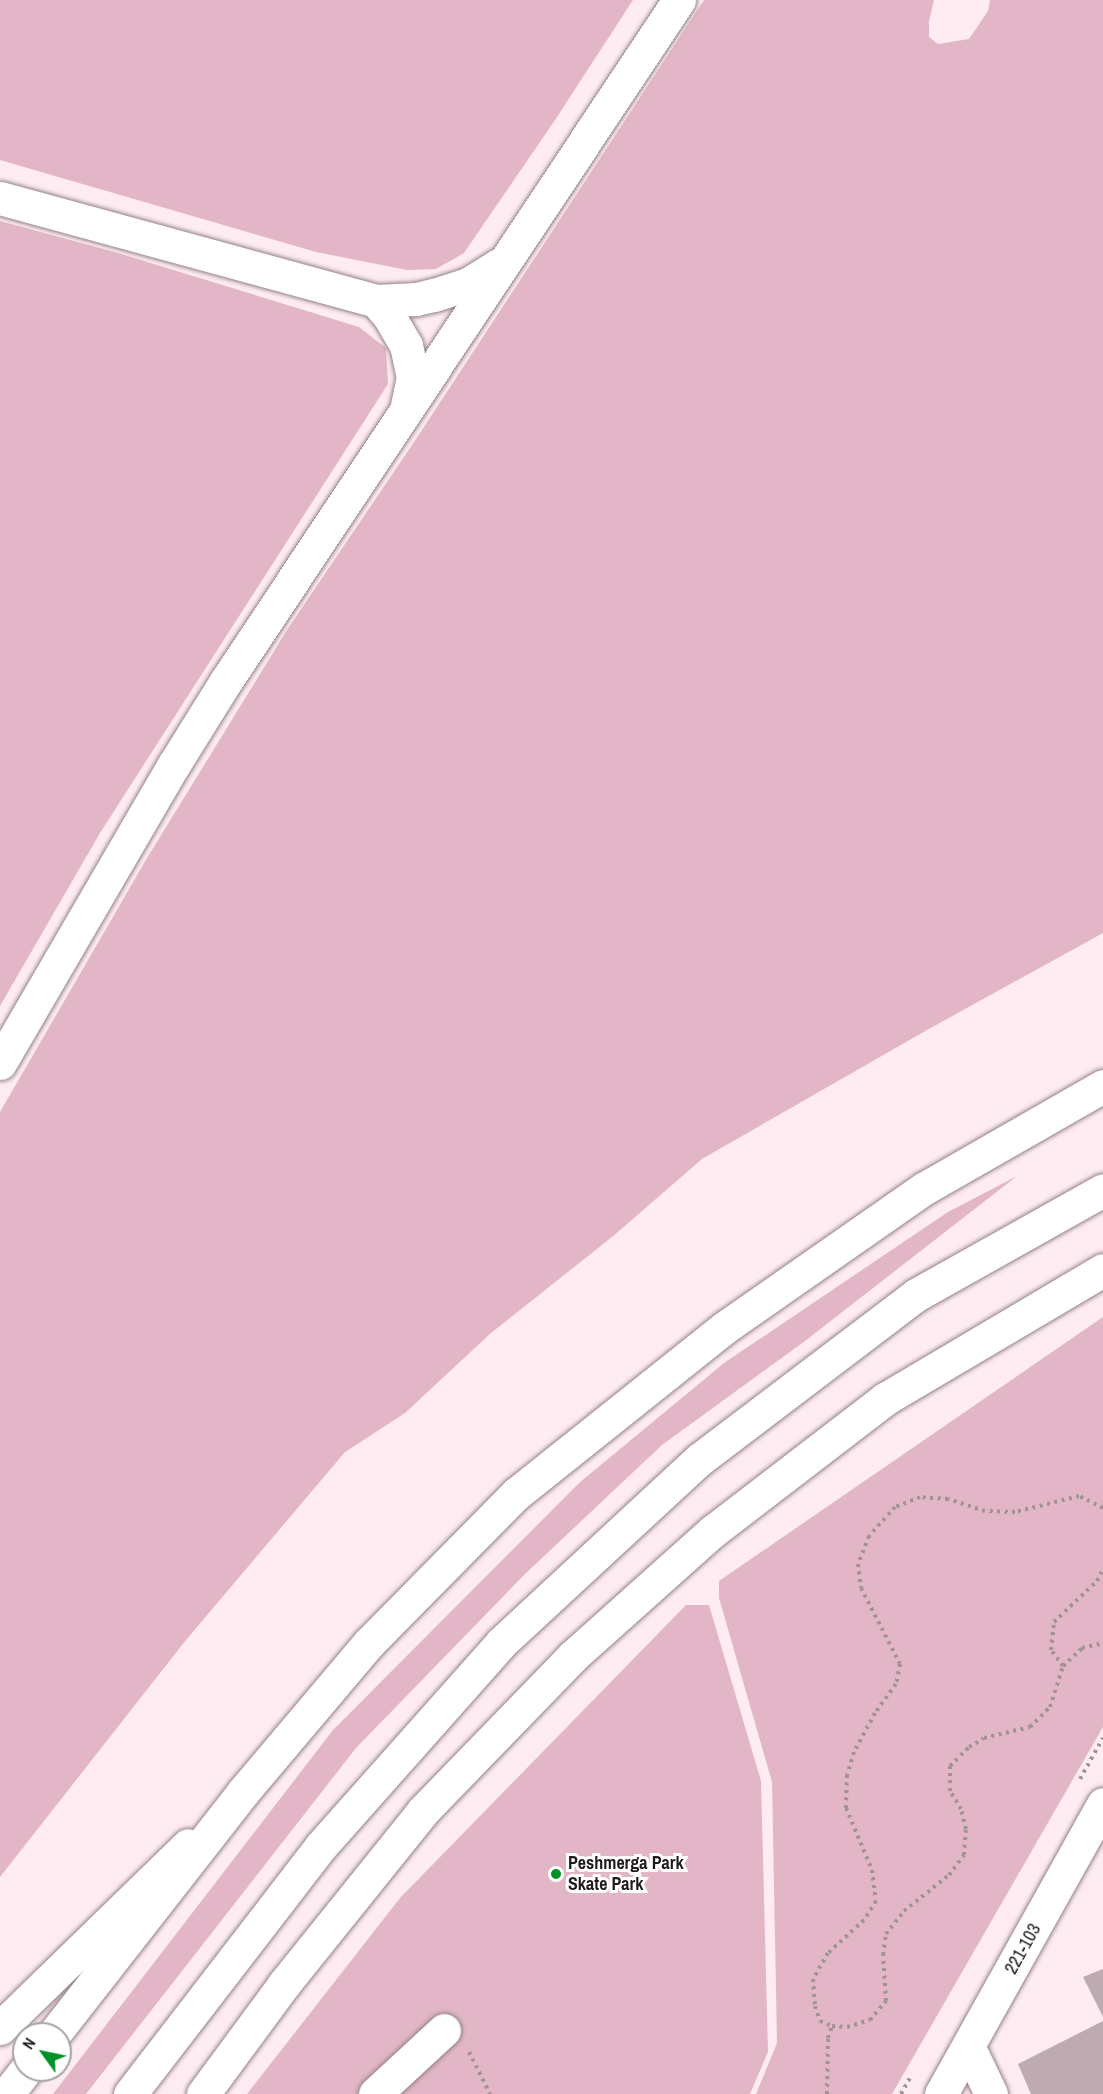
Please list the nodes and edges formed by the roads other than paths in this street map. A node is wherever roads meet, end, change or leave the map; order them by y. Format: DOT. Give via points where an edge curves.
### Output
graph roads {
  1 [pos="679,0"];
  2 [pos="0,198"];
  3 [pos="506,260"];
  4 [pos="376,301"];
  5 [pos="406,410"];
  6 [pos="0,1063"];
  7 [pos="1103,1086"];
  8 [pos="1103,1190"];
  9 [pos="1103,1270"];
  10 [pos="243,1792"];
  11 [pos="1103,1803"];
  12 [pos="63,2022"];
  13 [pos="0,2028"];
  14 [pos="444,2030"];
  15 [pos="969,2048"];
  16 [pos="16,2082"];
  17 [pos="7,2094"];
  18 [pos="130,2094"];
  19 [pos="203,2094"];
  20 [pos="375,2094"];
  21 [pos="941,2094"];
  22 [pos="991,2094"];
  1 -- 3 [label="main road"];
  2 -- 4 [label="main road"];
  3 -- 4 [label="main road" via="468,284 434,295"];
  3 -- 5 [label="main road"];
  4 -- 5 [label="main road" via="400,333 411,363 413,377"];
  5 -- 6 [label="main road" via="178,757"];
  7 -- 10 [label="main road" via="925,1188 724,1328 516,1494 368,1644"];
  8 -- 18 [label="main road" via="915,1295 700,1459 501,1643 321,1846"];
  9 -- 19 [label="main road" via="885,1399 713,1531 572,1657 423,1811 284,1984"];
  10 -- 12 [label="main road"];
  10 -- 13 [label="main road"];
  11 -- 15 [label="main road, 221-103"];
  14 -- 20 [label="main road"];
  15 -- 21 [label="main road, 221-103"];
  15 -- 22 [label="main road"];
  16 -- 17 [label="main road"];
}
